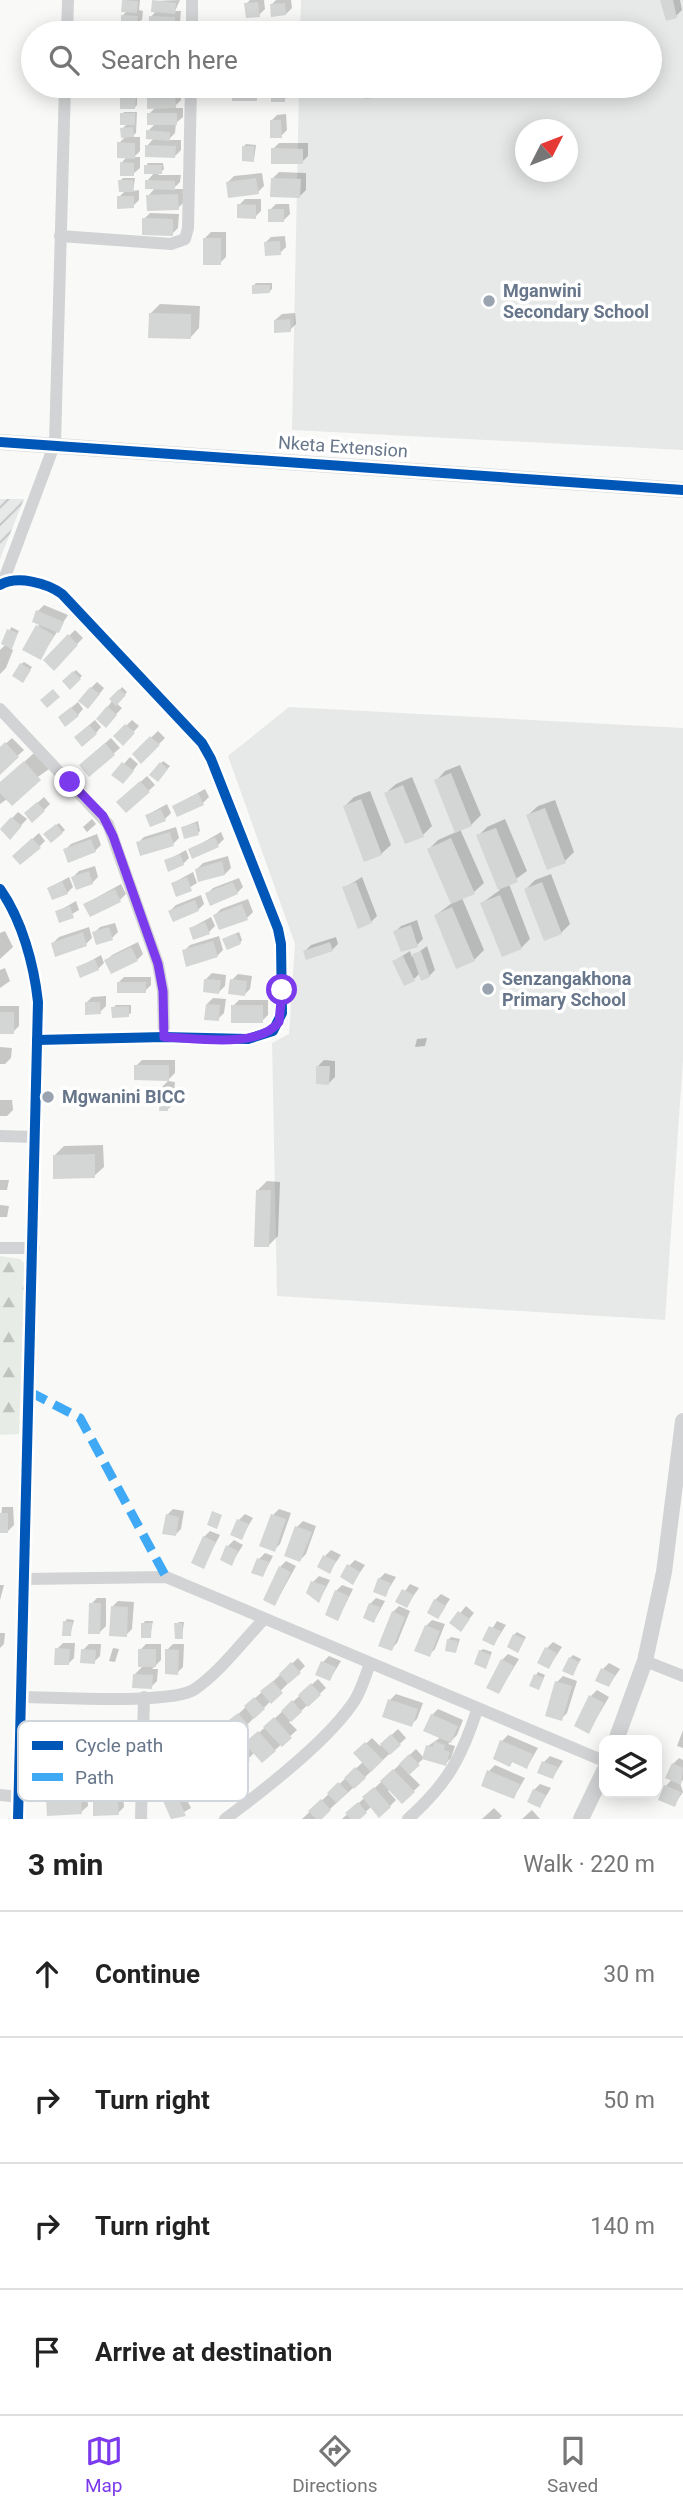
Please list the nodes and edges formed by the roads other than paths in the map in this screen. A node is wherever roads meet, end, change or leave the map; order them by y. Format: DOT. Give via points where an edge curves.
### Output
graph roads {
  1 [pos="68,0"];
  2 [pos="192,0"];
  3 [pos="67,21"];
  4 [pos="192,21"];
  5 [pos="65,98"];
  6 [pos="191,98"];
  7 [pos="60,236"];
  8 [pos="0,442"];
  9 [pos="55,443"];
  10 [pos="683,490"];
  11 [pos="2,584"];
  12 [pos="0,709"];
  13 [pos="0,888"];
  14 [pos="164,1037"];
  15 [pos="37,1040"];
  16 [pos="0,1136"];
  17 [pos="35,1137"];
  18 [pos="0,1248"];
  19 [pos="34,1248"];
  20 [pos="683,1421"];
  21 [pos="25,1579"];
  22 [pos="264,1619"];
  23 [pos="645,1661"];
  24 [pos="370,1664"];
  25 [pos="683,1676"];
  26 [pos="22,1697"];
  27 [pos="144,1697"];
  28 [pos="477,1710"];
  29 [pos="22,1721"];
  30 [pos="143,1721"];
  31 [pos="618,1735"];
  32 [pos="599,1759"];
  33 [pos="599,1781"];
  34 [pos="0,1795"];
  35 [pos="18,1797"];
  36 [pos="248,1800"];
  37 [pos="20,1801"];
  38 [pos="141,1801"];
  39 [pos="247,1801"];
  40 [pos="18,1819"];
  41 [pos="141,1819"];
  42 [pos="225,1819"];
  43 [pos="408,1819"];
  44 [pos="581,1819"];
  1 -- 3 [label="street"];
  2 -- 4 [label="street"];
  5 -- 7 [label="street"];
  6 -- 7 [label="street" via="185,239 172,244"];
  7 -- 9 [label="street"];
  8 -- 9 [label="street, Nketa Extension"];
  9 -- 10 [label="street, Nketa Extension"];
  9 -- 11 [label="street"];
  11 -- 14 [label="street" via="25,581 62,594 202,743 278,929 282,1013 272,1031 248,1039"];
  12 -- 14 [label="street" via="107,824 158,964"];
  13 -- 15 [label="street" via="33,968"];
  14 -- 15 [label="street"];
  15 -- 17 [label="street"];
  16 -- 17 [label="street"];
  17 -- 19 [label="street"];
  18 -- 19 [label="street"];
  19 -- 21 [label="street"];
  20 -- 23 [label="street" via="664,1572"];
  21 -- 22 [label="street" via="166,1577"];
  21 -- 26 [label="street"];
  22 -- 24 [label="street"];
  22 -- 27 [label="street" via="194,1690 178,1696"];
  23 -- 25 [label="street"];
  23 -- 31 [label="street"];
  24 -- 28 [label="street"];
  24 -- 36 [label="street" via="344,1716"];
  26 -- 27 [label="street"];
  26 -- 29 [label="street"];
  27 -- 30 [label="street"];
  28 -- 32 [label="street"];
  28 -- 43 [label="street" via="449,1778"];
  33 -- 44 [label="street"];
  34 -- 35 [label="street"];
  37 -- 40 [label="street"];
  38 -- 41 [label="street"];
  39 -- 42 [label="street"];
}
